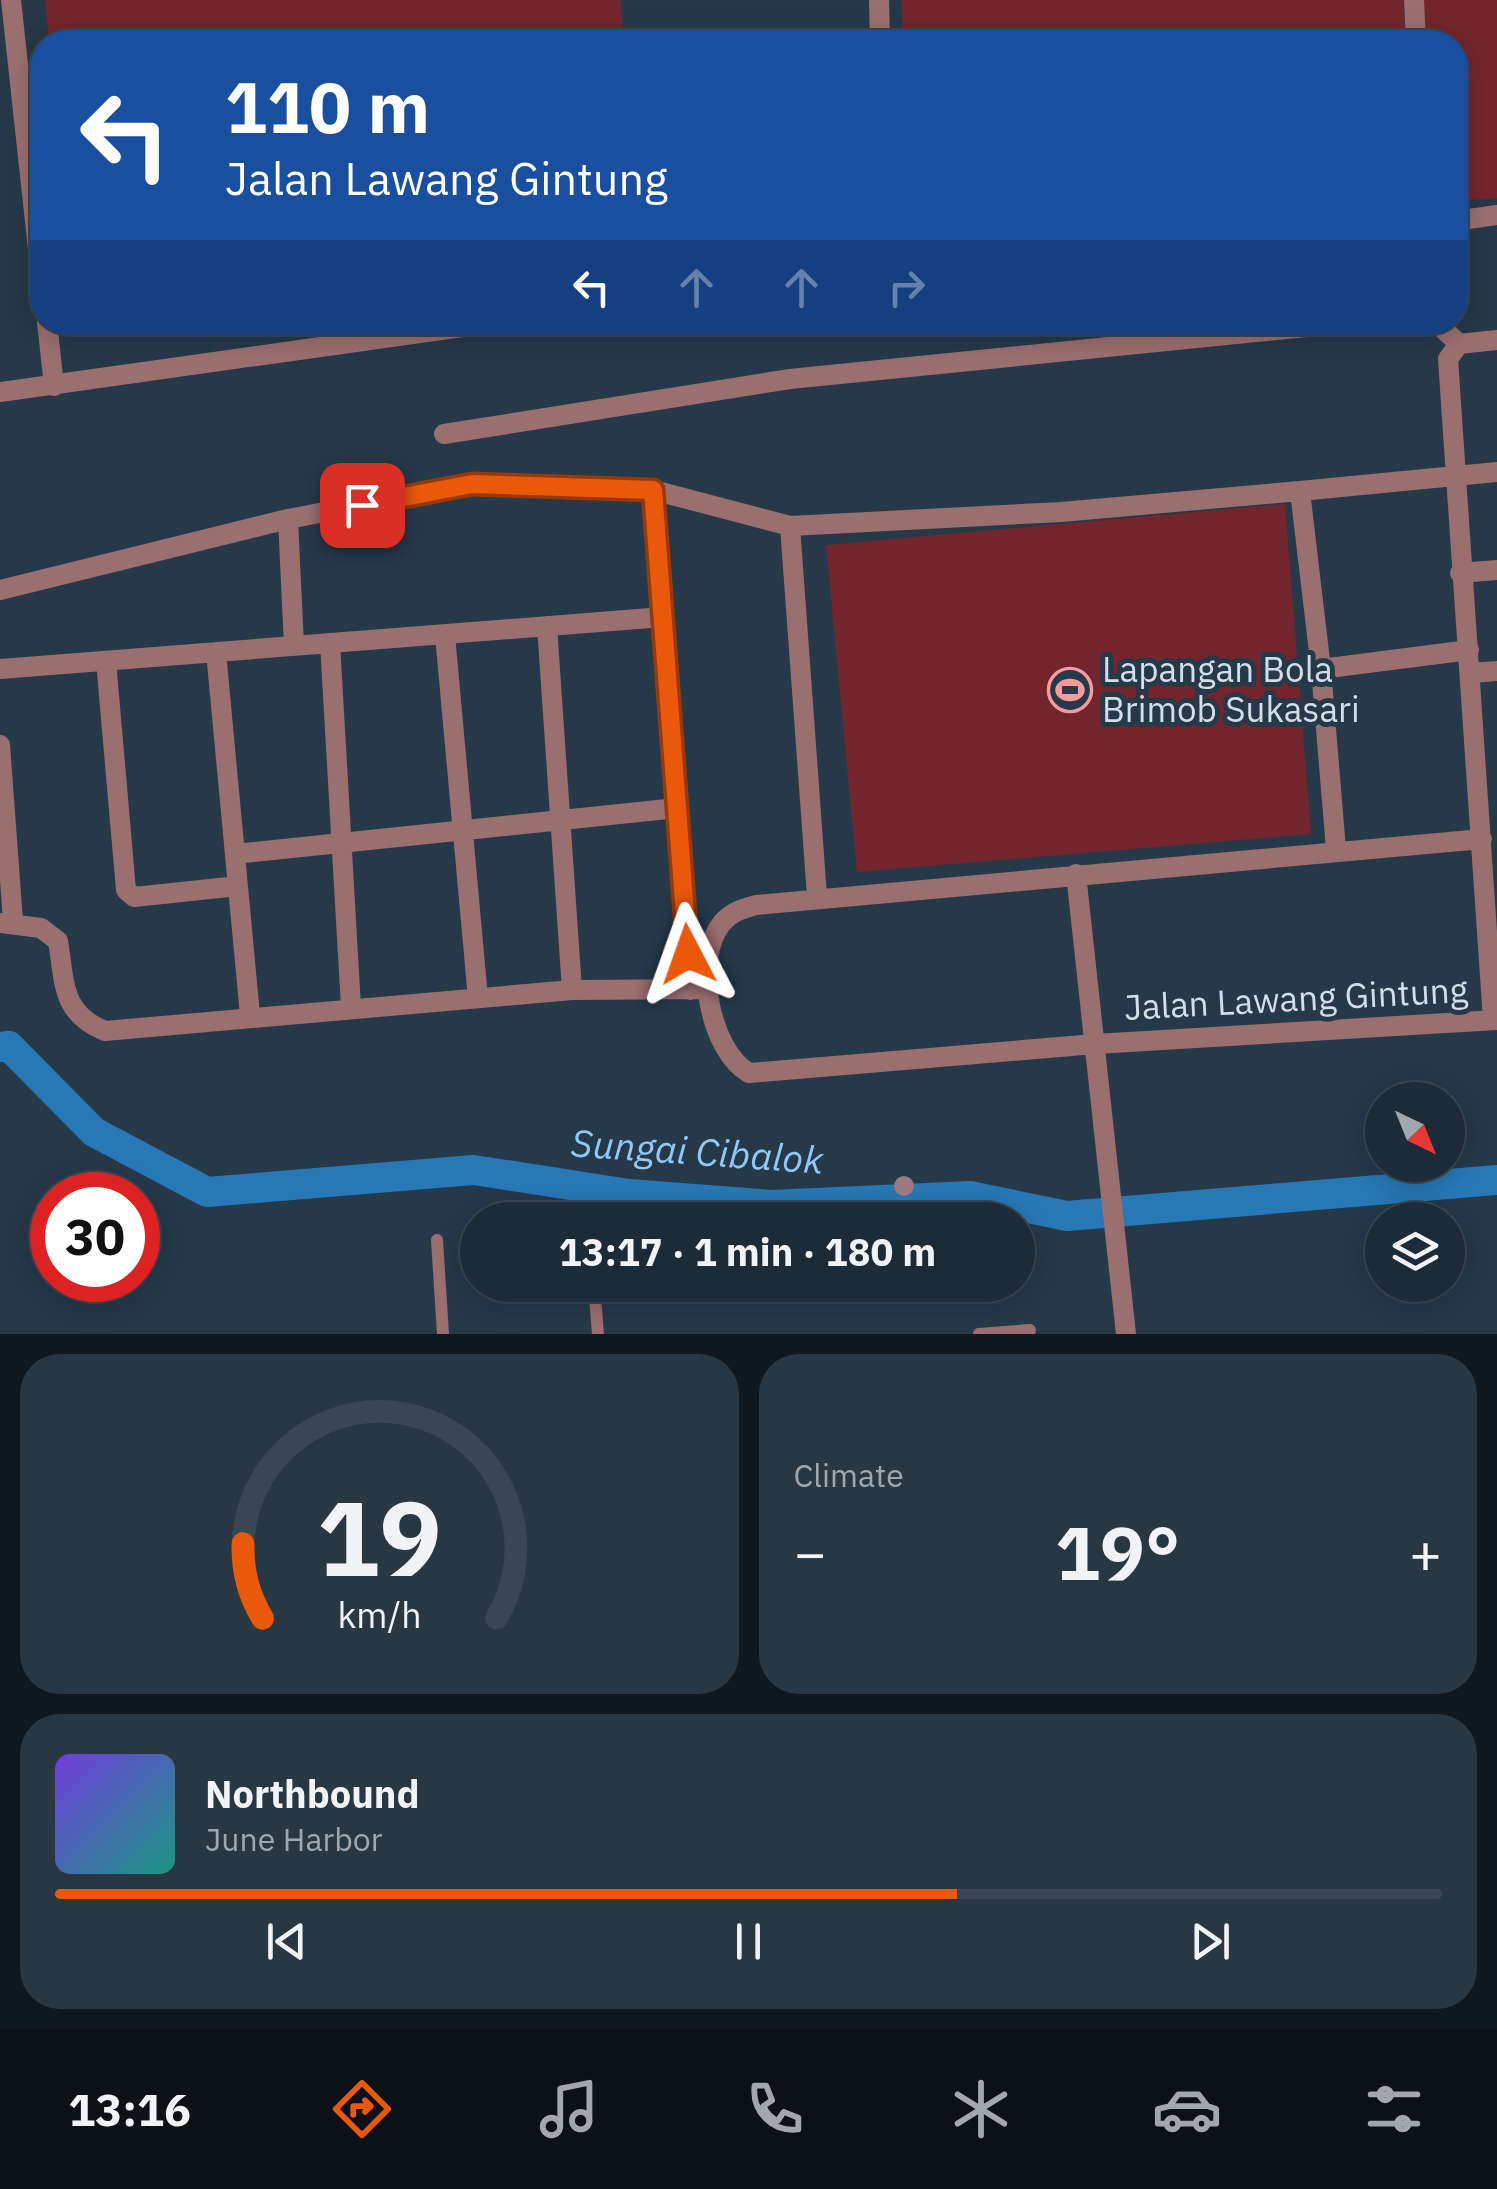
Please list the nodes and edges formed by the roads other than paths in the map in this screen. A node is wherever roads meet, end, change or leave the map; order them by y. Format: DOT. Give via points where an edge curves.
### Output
graph roads {
  1 [pos="10,0"];
  2 [pos="879,0"];
  3 [pos="1414,0"];
  4 [pos="880,30"];
  5 [pos="1415,30"];
  6 [pos="30,179"];
  7 [pos="1497,215"];
  8 [pos="1468,219"];
  9 [pos="48,335"];
  10 [pos="408,335"];
  11 [pos="1228,335"];
  12 [pos="1450,335"];
  13 [pos="1497,340"];
  14 [pos="1459,344"];
  15 [pos="54,386"];
  16 [pos="0,392"];
  17 [pos="444,434"];
  18 [pos="1497,472"];
  19 [pos="1454,476"];
  20 [pos="653,490"];
  21 [pos="1300,490"];
  22 [pos="288,520"];
  23 [pos="790,526"];
  24 [pos="1497,570"];
  25 [pos="1460,574"];
  26 [pos="0,590"];
  27 [pos="662,618"];
  28 [pos="548,626"];
  29 [pos="445,635"];
  30 [pos="330,643"];
  31 [pos="294,646"];
  32 [pos="1469,650"];
  33 [pos="216,652"];
  34 [pos="106,660"];
  35 [pos="1322,668"];
  36 [pos="0,669"];
  37 [pos="1497,671"];
  38 [pos="1472,673"];
  39 [pos="0,745"];
  40 [pos="1488,780"];
  41 [pos="677,808"];
  42 [pos="560,820"];
  43 [pos="463,830"];
  44 [pos="1482,839"];
  45 [pos="341,843"];
  46 [pos="1336,849"];
  47 [pos="235,854"];
  48 [pos="1076,874"];
  49 [pos="238,886"];
  50 [pos="1492,891"];
  51 [pos="817,896"];
  52 [pos="6,922"];
  53 [pos="699,989"];
  54 [pos="572,990"];
  55 [pos="478,998"];
  56 [pos="351,1007"];
  57 [pos="250,1015"];
  58 [pos="1495,1020"];
  59 [pos="1095,1044"];
  60 [pos="436,1240"];
  61 [pos="595,1302"];
  62 [pos="1030,1330"];
  63 [pos="444,1334"];
  64 [pos="598,1334"];
  65 [pos="980,1334"];
  66 [pos="1126,1334"];
  1 -- 6 [label="street"];
  2 -- 4 [label="street"];
  3 -- 5 [label="street"];
  7 -- 8 [label="street"];
  9 -- 15 [label="street"];
  10 -- 15 [label="street"];
  11 -- 17 [label="street" via="790,379"];
  12 -- 14 [label="street"];
  13 -- 14 [label="street"];
  14 -- 19 [label="street, Jalan Lawang Gintung" via="1448,359"];
  15 -- 16 [label="street"];
  18 -- 19 [label="street"];
  19 -- 21 [label="street"];
  19 -- 25 [label="street, Jalan Lawang Gintung"];
  20 -- 22 [label="street" via="472,484"];
  20 -- 23 [label="street"];
  20 -- 27 [label="street, Jalan Lawang Gintung"];
  21 -- 23 [label="street" via="1061,512"];
  21 -- 35 [label="street"];
  22 -- 26 [label="street"];
  22 -- 31 [label="street"];
  23 -- 51 [label="street"];
  24 -- 25 [label="street"];
  25 -- 32 [label="street, Jalan Lawang Gintung"];
  27 -- 28 [label="street"];
  27 -- 41 [label="street, Jalan Lawang Gintung"];
  28 -- 29 [label="street"];
  28 -- 42 [label="street"];
  29 -- 30 [label="street"];
  29 -- 43 [label="street"];
  30 -- 31 [label="street"];
  30 -- 45 [label="street"];
  31 -- 33 [label="street"];
  32 -- 35 [label="street"];
  32 -- 38 [label="street, Jalan Lawang Gintung"];
  33 -- 34 [label="street"];
  33 -- 47 [label="street"];
  34 -- 36 [label="street"];
  34 -- 49 [label="street" via="126,890 134,897"];
  35 -- 46 [label="street"];
  37 -- 38 [label="street"];
  38 -- 40 [label="street, Jalan Lawang Gintung"];
  39 -- 52 [label="street"];
  40 -- 44 [label="street, Jalan Lawang Gintung"];
  41 -- 42 [label="street"];
  41 -- 53 [label="street, Jalan Lawang Gintung"];
  42 -- 43 [label="street"];
  42 -- 54 [label="street"];
  43 -- 45 [label="street"];
  43 -- 55 [label="street"];
  44 -- 46 [label="street, Jalan Lawang Gintung"];
  44 -- 50 [label="street, Jalan Lawang Gintung"];
  45 -- 47 [label="street"];
  45 -- 56 [label="street"];
  46 -- 48 [label="street, Jalan Lawang Gintung"];
  47 -- 49 [label="street"];
  48 -- 51 [label="street, Jalan Lawang Gintung"];
  48 -- 59 [label="street, Jalan Lawang Gintung"];
  49 -- 57 [label="street"];
  50 -- 58 [label="street, Jalan Lawang Gintung"];
  51 -- 53 [label="street, Jalan Lawang Gintung" via="732,912 718,926"];
  52 -- 57 [label="street" via="41,928 58,942 69,1004 83,1022 105,1030"];
  53 -- 54 [label="street"];
  53 -- 59 [label="street, Jalan Lawang Gintung" via="718,1042 732,1064 749,1073"];
  54 -- 55 [label="street"];
  55 -- 56 [label="street"];
  56 -- 57 [label="street"];
  58 -- 59 [label="street, Jalan Lawang Gintung"];
  59 -- 66 [label="street, Jalan Lawang Gintung"];
  60 -- 63 [label="lane"];
  61 -- 64 [label="lane"];
  62 -- 65 [label="lane"];
}
